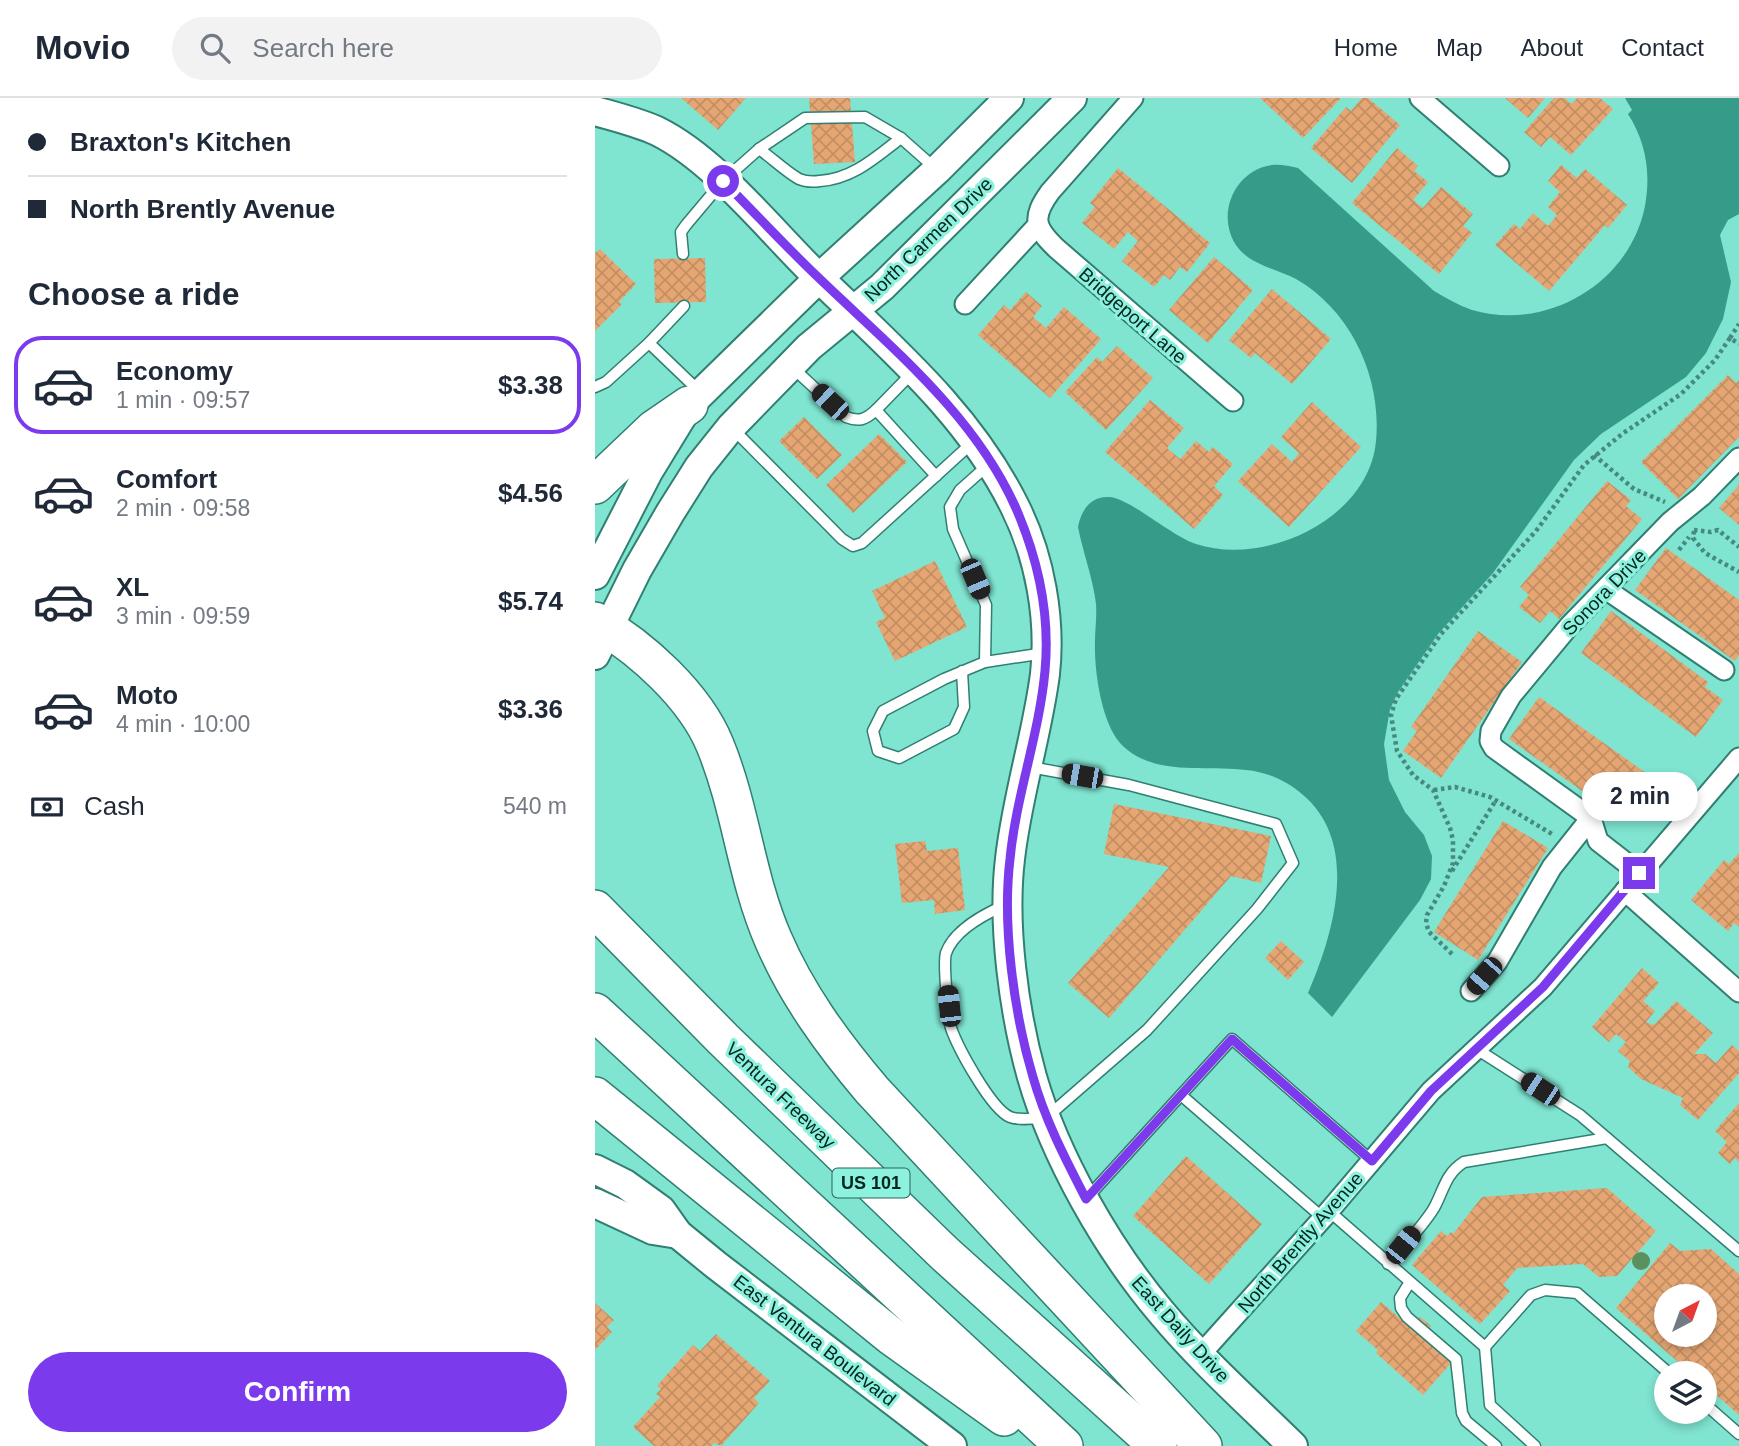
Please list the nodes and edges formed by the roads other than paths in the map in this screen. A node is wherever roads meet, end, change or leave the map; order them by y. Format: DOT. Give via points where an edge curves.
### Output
graph roads {
  1 [pos="1072,98"];
  2 [pos="1133,98"];
  3 [pos="1420,98"];
  4 [pos="999,104"];
  5 [pos="595,111"];
  6 [pos="901,138"];
  7 [pos="759,149"];
  8 [pos="1499,166"];
  9 [pos="937,170"];
  10 [pos="723,181"];
  11 [pos="1038,225"];
  12 [pos="683,254"];
  13 [pos="819,278"];
  14 [pos="965,304"];
  15 [pos="684,306"];
  16 [pos="853,310"];
  17 [pos="649,343"];
  18 [pos="790,366"];
  19 [pos="914,370"];
  20 [pos="595,387"];
  21 [pos="694,398"];
  22 [pos="1233,401"];
  23 [pos="876,410"];
  24 [pos="731,427"];
  25 [pos="975,439"];
  26 [pos="1739,458"];
  27 [pos="990,463"];
  28 [pos="936,475"];
  29 [pos="595,485"];
  30 [pos="595,575"];
  31 [pos="1607,590"];
  32 [pos="599,635"];
  33 [pos="1045,653"];
  34 [pos="985,662"];
  35 [pos="1724,670"];
  36 [pos="962,671"];
  37 [pos="1739,758"];
  38 [pos="1025,766"];
  39 [pos="1591,818"];
  40 [pos="1639,873"];
  41 [pos="1625,891"];
  42 [pos="1008,904"];
  43 [pos="595,909"];
  44 [pos="1471,991"];
  45 [pos="1739,992"];
  46 [pos="595,1012"];
  47 [pos="1478,1049"];
  48 [pos="1181,1095"];
  49 [pos="595,1096"];
  50 [pos="1047,1117"];
  51 [pos="1607,1138"];
  52 [pos="1372,1161"];
  53 [pos="595,1169"];
  54 [pos="1086,1199"];
  55 [pos="595,1203"];
  56 [pos="1326,1214"];
  57 [pos="678,1234"];
  58 [pos="1739,1251"];
  59 [pos="1388,1264"];
  60 [pos="1410,1282"];
  61 [pos="1485,1347"];
  62 [pos="1200,1355"];
  63 [pos="1655,1361"];
  64 [pos="1717,1415"];
  65 [pos="1739,1434"];
  66 [pos="952,1446"];
  67 [pos="1044,1446"];
  68 [pos="1064,1446"];
  69 [pos="1157,1446"];
  70 [pos="1203,1446"];
  71 [pos="1293,1446"];
  72 [pos="1496,1446"];
  73 [pos="1535,1446"];
  1 -- 16 [label="main road, North Carmen Drive" via="883,286"];
  2 -- 11 [label="street" via="1050,192 1040,207"];
  3 -- 8 [label="street"];
  4 -- 9 [label="main road"];
  5 -- 10 [label="main road, East Daily Drive" via="660,132"];
  6 -- 7 [label="lane" via="865,117 805,118"];
  6 -- 7 [label="lane" via="863,167 828,181 798,178"];
  6 -- 9 [label="lane"];
  7 -- 10 [label="lane"];
  9 -- 13 [label="main road"];
  10 -- 12 [label="lane" via="681,232"];
  10 -- 13 [label="main road, East Daily Drive"];
  11 -- 14 [label="street"];
  11 -- 22 [label="street, Bridgeport Lane" via="1056,248"];
  13 -- 16 [label="main road, East Daily Drive"];
  13 -- 21 [label="main road"];
  15 -- 17 [label="lane"];
  16 -- 18 [label="main road, North Carmen Drive"];
  16 -- 19 [label="main road, East Daily Drive"];
  17 -- 20 [label="lane"];
  17 -- 21 [label="lane"];
  18 -- 23 [label="lane" via="846,417 857,421"];
  18 -- 24 [label="main road, North Carmen Drive"];
  19 -- 23 [label="lane"];
  19 -- 25 [label="main road, East Daily Drive"];
  21 -- 29 [label="highway"];
  21 -- 30 [label="main road" via="648,472"];
  23 -- 28 [label="lane"];
  24 -- 28 [label="lane" via="853,546 862,543"];
  24 -- 32 [label="main road, North Carmen Drive" via="699,467"];
  25 -- 27 [label="main road, East Daily Drive"];
  25 -- 28 [label="lane"];
  26 -- 31 [label="street, Sonora Drive"];
  27 -- 33 [label="main road, East Daily Drive" via="1016,509 1035,562 1044,605"];
  27 -- 34 [label="lane" via="960,490 950,507 953,529 986,605"];
  31 -- 35 [label="street"];
  31 -- 39 [label="street, Sonora Drive" via="1570,625 1511,696 1490,731 1494,748"];
  32 -- 70 [label="highway" via="673,682 697,710 727,780 772,939 809,1008 843,1056"];
  33 -- 34 [label="lane"];
  33 -- 38 [label="main road, East Daily Drive"];
  34 -- 36 [label="lane"];
  36 -- 36 [label="lane" via="883,710 873,731 878,751 899,758 954,729 964,707"];
  37 -- 40 [label="street, North Brently Avenue"];
  38 -- 42 [label="main road, East Daily Drive" via="1010,857"];
  38 -- 50 [label="lane" via="1129,785 1276,824 1293,863 1147,1030"];
  39 -- 40 [label="street" via="1598,841"];
  39 -- 44 [label="street" via="1552,867 1497,962"];
  40 -- 41 [label="street, North Brently Avenue"];
  41 -- 45 [label="street"];
  41 -- 47 [label="street, North Brently Avenue" via="1543,987"];
  42 -- 50 [label="main road, East Daily Drive" via="1016,1002"];
  42 -- 50 [label="lane" via="965,928 946,951 951,1027 997,1109 1011,1118"];
  43 -- 69 [label="highway, Ventura Freeway / US 101" via="944,1253"];
  46 -- 68 [label="highway, US 101"];
  47 -- 51 [label="lane" via="1580,1115"];
  47 -- 52 [label="street, North Brently Avenue" via="1431,1091"];
  48 -- 52 [label="lane" via="1232,1039"];
  48 -- 54 [label="lane"];
  48 -- 56 [label="lane"];
  49 -- 67 [label="highway" via="891,1336"];
  50 -- 54 [label="main road, East Daily Drive"];
  51 -- 58 [label="lane"];
  51 -- 59 [label="lane" via="1464,1162 1447,1178 1434,1208"];
  52 -- 56 [label="street, North Brently Avenue"];
  53 -- 57 [label="main road, East Ventura Boulevard" via="661,1210"];
  54 -- 62 [label="main road, East Daily Drive" via="1127,1269"];
  55 -- 57 [label="main road, East Ventura Boulevard" via="653,1230"];
  56 -- 59 [label="lane"];
  56 -- 62 [label="street, North Brently Avenue"];
  57 -- 66 [label="main road, East Ventura Boulevard"];
  59 -- 60 [label="lane"];
  60 -- 61 [label="lane"];
  60 -- 72 [label="lane" via="1400,1297 1401,1308 1456,1359 1462,1413"];
  61 -- 63 [label="lane" via="1531,1296 1545,1290 1577,1293"];
  61 -- 73 [label="lane" via="1490,1405"];
  62 -- 71 [label="main road, East Daily Drive"];
  64 -- 65 [label="lane"];
}
